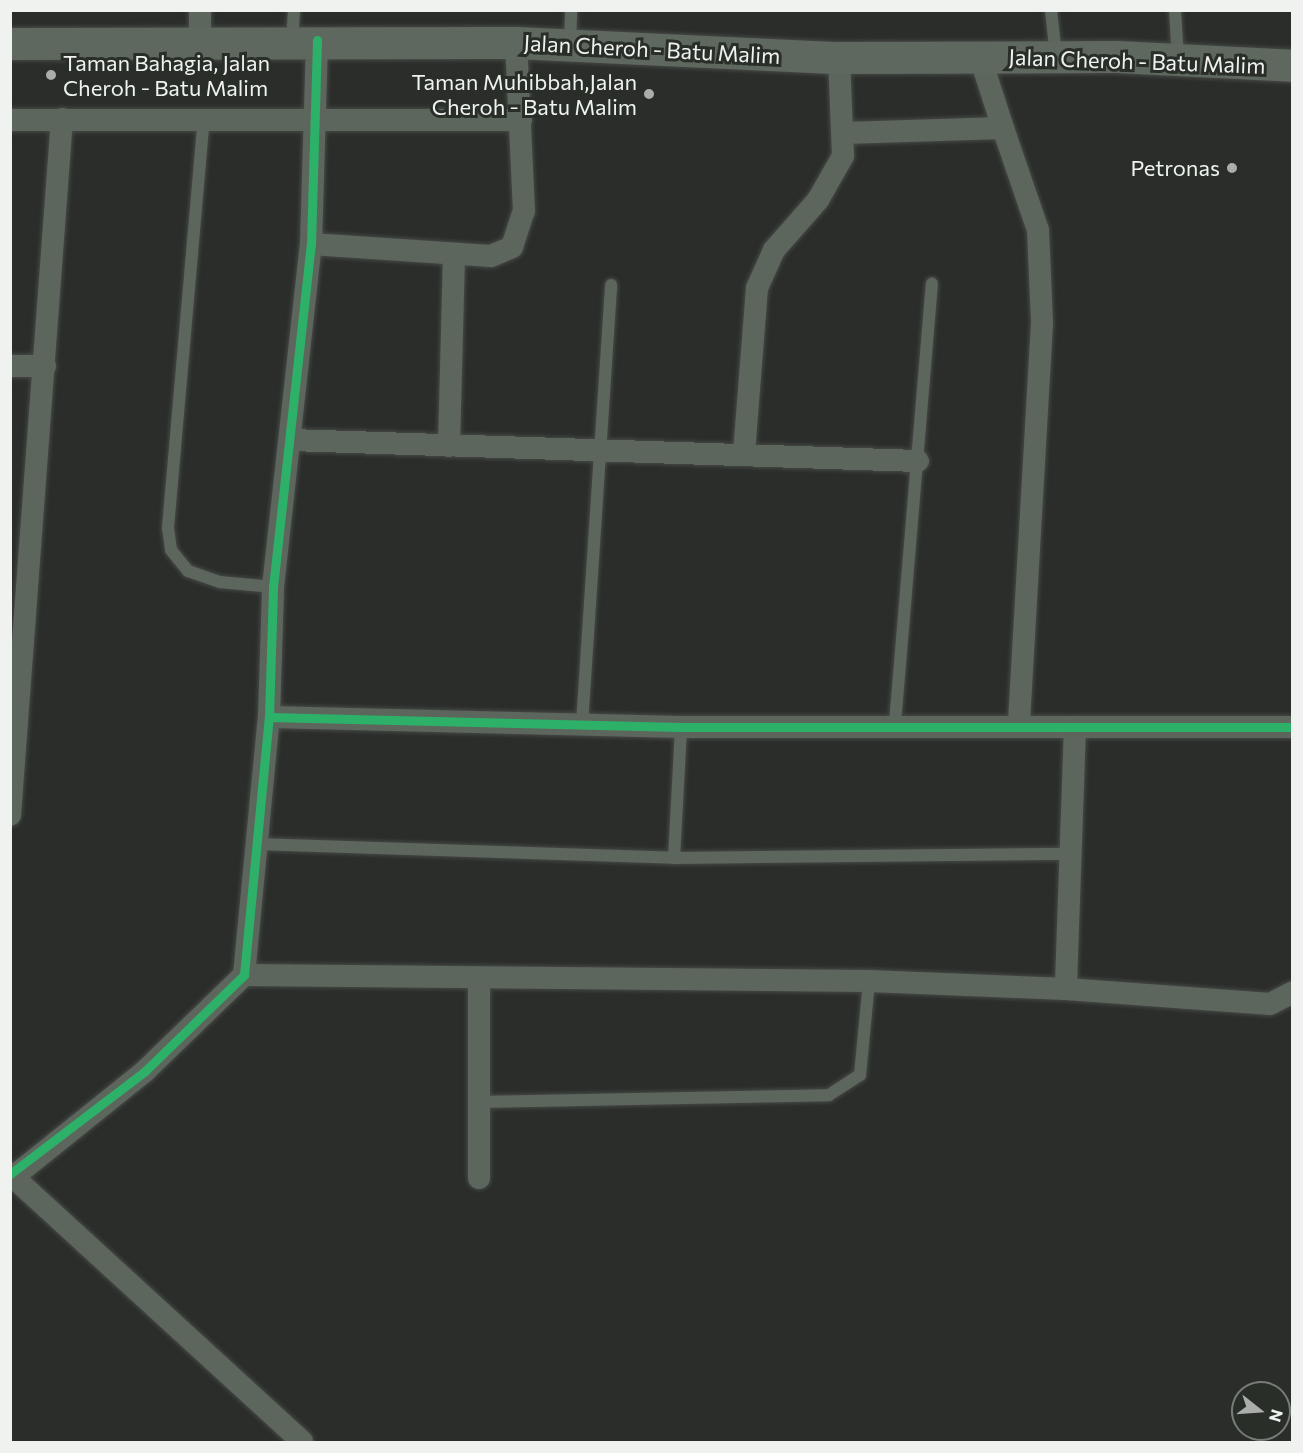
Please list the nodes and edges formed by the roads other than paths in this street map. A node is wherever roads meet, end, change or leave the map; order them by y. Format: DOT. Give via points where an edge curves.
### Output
graph roads {
  1 [pos="571,10"];
  2 [pos="1051,10"];
  3 [pos="1175,10"];
  4 [pos="200,25"];
  5 [pos="301,30"];
  6 [pos="516,43"];
  7 [pos="10,44"];
  8 [pos="570,44"];
  9 [pos="980,57"];
  10 [pos="1056,57"];
  11 [pos="839,58"];
  12 [pos="1178,60"];
  13 [pos="1293,66"];
  14 [pos="204,116"];
  15 [pos="318,118"];
  16 [pos="62,119"];
  17 [pos="10,120"];
  18 [pos="521,120"];
  19 [pos="1003,128"];
  20 [pos="844,133"];
  21 [pos="311,244"];
  22 [pos="454,254"];
  23 [pos="932,284"];
  24 [pos="611,285"];
  25 [pos="10,366"];
  26 [pos="45,366"];
  27 [pos="291,440"];
  28 [pos="449,446"];
  29 [pos="598,450"];
  30 [pos="744,453"];
  31 [pos="918,461"];
  32 [pos="273,587"];
  33 [pos="18,613"];
  34 [pos="269,717"];
  35 [pos="895,723"];
  36 [pos="582,724"];
  37 [pos="1019,726"];
  38 [pos="681,727"];
  39 [pos="1075,727"];
  40 [pos="1293,727"];
  41 [pos="10,815"];
  42 [pos="256,844"];
  43 [pos="1072,854"];
  44 [pos="674,858"];
  45 [pos="244,975"];
  46 [pos="480,979"];
  47 [pos="869,981"];
  48 [pos="1066,989"];
  49 [pos="1293,993"];
  50 [pos="479,1102"];
  51 [pos="11,1176"];
  52 [pos="479,1178"];
  53 [pos="302,1443"];
  1 -- 8 [label="lane"];
  2 -- 10 [label="lane"];
  3 -- 12 [label="lane"];
  4 -- 5 [label="main road, Jalan Cheroh - Batu Malim"];
  4 -- 7 [label="main road, Jalan Cheroh - Batu Malim"];
  5 -- 6 [label="main road, Jalan Cheroh - Batu Malim"];
  5 -- 15 [label="street"];
  6 -- 8 [label="main road, Jalan Cheroh - Batu Malim"];
  6 -- 18 [label="street"];
  8 -- 11 [label="main road, Jalan Cheroh - Batu Malim"];
  9 -- 10 [label="main road, Jalan Cheroh - Batu Malim"];
  9 -- 11 [label="main road, Jalan Cheroh - Batu Malim"];
  9 -- 19 [label="street"];
  10 -- 12 [label="main road, Jalan Cheroh - Batu Malim"];
  11 -- 20 [label="street"];
  12 -- 13 [label="main road, Jalan Cheroh - Batu Malim"];
  14 -- 15 [label="street"];
  14 -- 16 [label="street"];
  14 -- 32 [label="lane" via="175,416 170,539 178,562 188,571 220,582"];
  15 -- 18 [label="street"];
  15 -- 21 [label="street"];
  16 -- 17 [label="street"];
  16 -- 26 [label="street"];
  18 -- 22 [label="street" via="524,211 519,237 502,253"];
  19 -- 20 [label="street"];
  19 -- 37 [label="street" via="1038,230 1042,323"];
  20 -- 30 [label="street" via="834,177 774,250 757,288"];
  21 -- 22 [label="street"];
  21 -- 27 [label="street"];
  22 -- 28 [label="street"];
  23 -- 31 [label="lane"];
  24 -- 29 [label="lane"];
  25 -- 26 [label="street"];
  26 -- 33 [label="street"];
  27 -- 28 [label="street"];
  27 -- 32 [label="street"];
  28 -- 29 [label="street"];
  29 -- 30 [label="street"];
  29 -- 36 [label="lane"];
  30 -- 31 [label="street"];
  31 -- 35 [label="lane"];
  32 -- 34 [label="street"];
  33 -- 41 [label="street"];
  34 -- 36 [label="street"];
  34 -- 42 [label="street"];
  35 -- 37 [label="street"];
  35 -- 38 [label="street"];
  36 -- 38 [label="street"];
  37 -- 39 [label="street"];
  38 -- 44 [label="lane"];
  39 -- 40 [label="street"];
  39 -- 43 [label="street"];
  42 -- 44 [label="lane"];
  42 -- 45 [label="street"];
  43 -- 44 [label="lane"];
  43 -- 48 [label="street"];
  45 -- 46 [label="street"];
  45 -- 51 [label="street" via="145,1071"];
  46 -- 47 [label="street"];
  46 -- 50 [label="street"];
  47 -- 48 [label="street"];
  47 -- 50 [label="lane" via="860,1075 829,1095"];
  48 -- 49 [label="street" via="1270,1004"];
  50 -- 52 [label="street"];
  51 -- 53 [label="street"];
}
